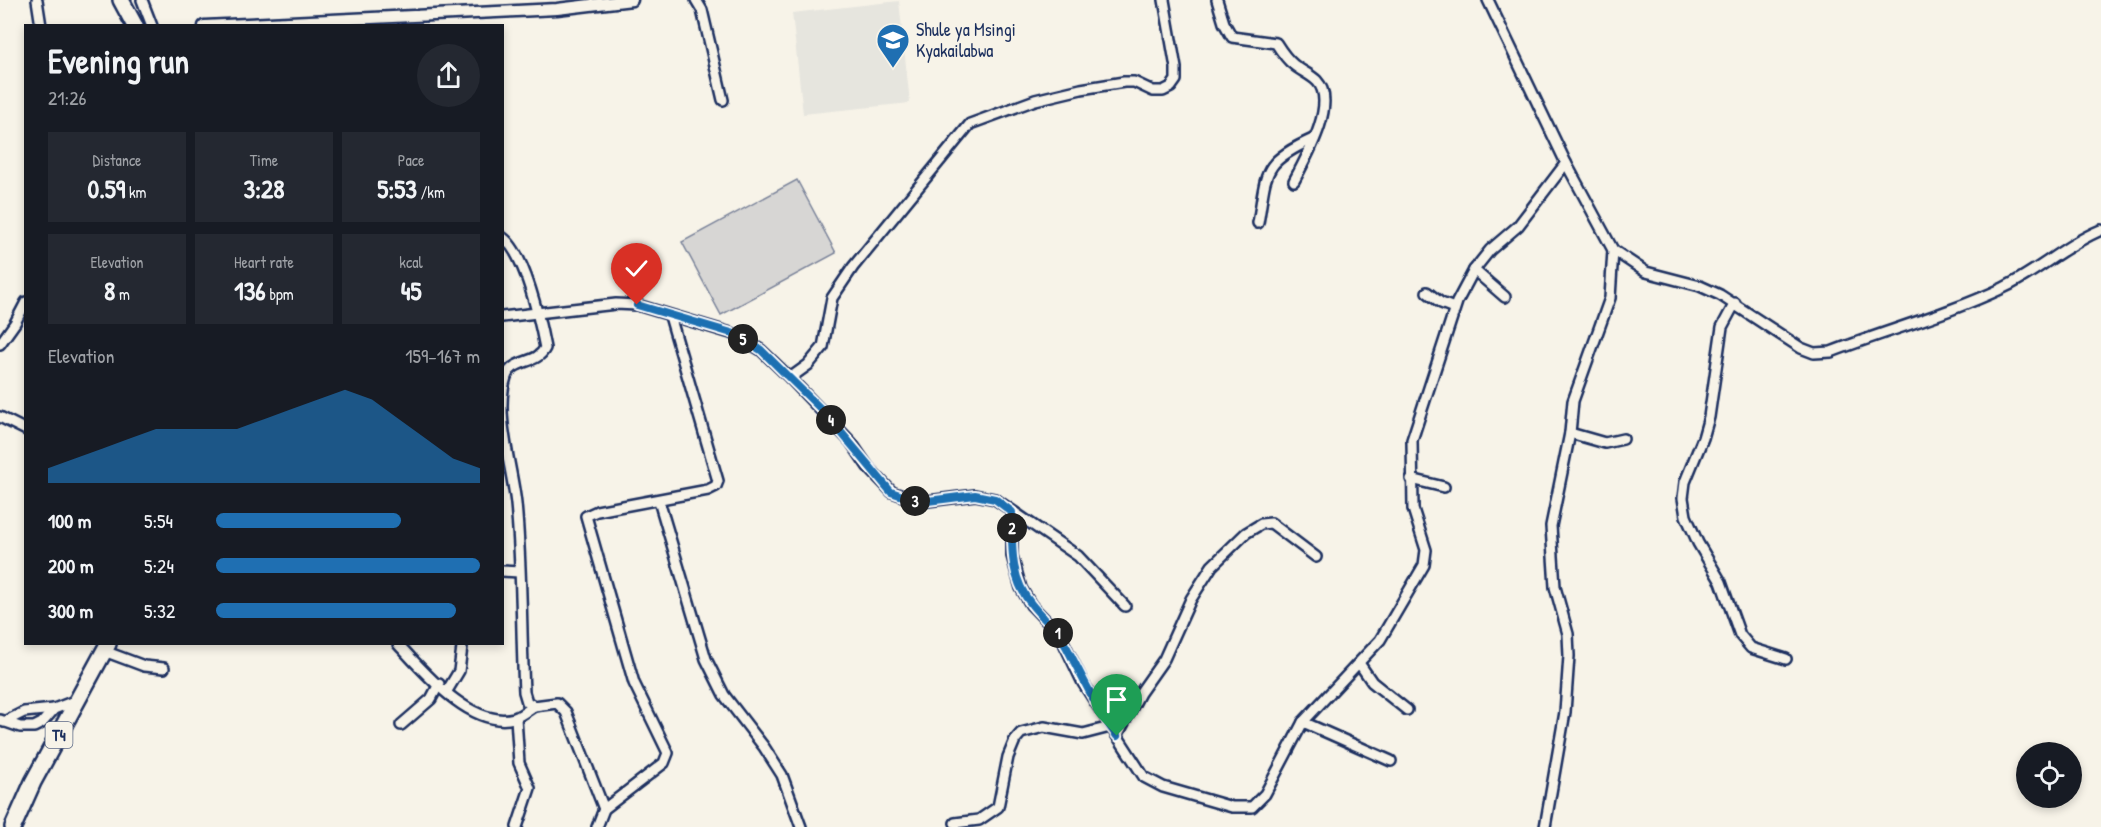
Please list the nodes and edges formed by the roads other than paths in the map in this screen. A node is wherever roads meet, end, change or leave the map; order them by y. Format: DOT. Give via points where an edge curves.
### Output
graph roads {
  1 [pos="37,0"];
  2 [pos="121,0"];
  3 [pos="142,0"];
  4 [pos="632,0"];
  5 [pos="696,0"];
  6 [pos="1164,0"];
  7 [pos="1217,0"];
  8 [pos="1488,0"];
  9 [pos="41,24"];
  10 [pos="134,24"];
  11 [pos="151,24"];
  12 [pos="246,24"];
  13 [pos="723,100"];
  14 [pos="1314,139"];
  15 [pos="1566,163"];
  16 [pos="1294,181"];
  17 [pos="1258,224"];
  18 [pos="2101,230"];
  19 [pos="504,239"];
  20 [pos="1612,250"];
  21 [pos="1474,270"];
  22 [pos="1427,292"];
  23 [pos="1505,297"];
  24 [pos="1735,303"];
  25 [pos="24,306"];
  26 [pos="1454,309"];
  27 [pos="539,313"];
  28 [pos="670,316"];
  29 [pos="504,317"];
  30 [pos="0,344"];
  31 [pos="790,378"];
  32 [pos="504,386"];
  33 [pos="0,417"];
  34 [pos="24,429"];
  35 [pos="504,430"];
  36 [pos="1570,433"];
  37 [pos="1623,438"];
  38 [pos="1412,479"];
  39 [pos="1444,487"];
  40 [pos="660,501"];
  41 [pos="1012,512"];
  42 [pos="1316,557"];
  43 [pos="504,571"];
  44 [pos="519,572"];
  45 [pos="1125,606"];
  46 [pos="399,645"];
  47 [pos="106,647"];
  48 [pos="462,647"];
  49 [pos="1786,659"];
  50 [pos="1359,663"];
  51 [pos="164,668"];
  52 [pos="439,684"];
  53 [pos="447,691"];
  54 [pos="78,700"];
  55 [pos="534,706"];
  56 [pos="54,709"];
  57 [pos="1407,710"];
  58 [pos="516,718"];
  59 [pos="2,721"];
  60 [pos="1303,722"];
  61 [pos="401,725"];
  62 [pos="1110,727"];
  63 [pos="1117,736"];
  64 [pos="1391,761"];
  65 [pos="604,809"];
  66 [pos="955,823"];
  67 [pos="13,827"];
  68 [pos="517,827"];
  69 [pos="597,827"];
  70 [pos="801,827"];
  71 [pos="1545,827"];
  1 -- 9 [label="street"];
  2 -- 10 [label="highway"];
  3 -- 11 [label="street"];
  4 -- 12 [label="street" via="557,9"];
  5 -- 13 [label="street" via="702,10"];
  6 -- 31 [label="street" via="1176,68 1176,80 1171,87 1153,91 1124,82 1073,90 970,124 853,267 832,298 823,347"];
  7 -- 14 [label="street" via="1232,37 1276,43 1287,58 1321,86 1323,113"];
  8 -- 15 [label="street"];
  14 -- 16 [label="street"];
  14 -- 17 [label="street" via="1284,155 1265,175"];
  15 -- 20 [label="street"];
  15 -- 21 [label="street" via="1518,226"];
  18 -- 24 [label="street" via="2005,287 1824,354 1784,339"];
  19 -- 27 [label="street" via="513,247"];
  20 -- 24 [label="street" via="1646,272 1700,286"];
  20 -- 36 [label="street" via="1610,298 1573,401"];
  21 -- 23 [label="street"];
  21 -- 26 [label="street"];
  22 -- 26 [label="street"];
  24 -- 49 [label="street" via="1722,327 1709,417 1683,498 1686,516 1721,582 1740,635 1751,648"];
  25 -- 30 [label="street"];
  26 -- 38 [label="street" via="1414,431"];
  27 -- 28 [label="street" via="616,304 637,305"];
  27 -- 29 [label="street"];
  27 -- 32 [label="street" via="545,348 536,358 514,366"];
  28 -- 31 [label="street" via="735,334 761,350"];
  28 -- 40 [label="street" via="718,481 712,489"];
  31 -- 41 [label="street" via="851,442 891,492 920,502 975,495 995,499"];
  33 -- 34 [label="street"];
  35 -- 44 [label="street" via="516,503"];
  36 -- 37 [label="street" via="1605,442"];
  36 -- 71 [label="street" via="1551,526 1555,587 1568,634 1569,656 1565,712"];
  38 -- 39 [label="street"];
  38 -- 50 [label="street" via="1413,509 1426,550 1424,565 1380,640"];
  40 -- 65 [label="street" via="586,516 634,683 668,753 664,763"];
  40 -- 70 [label="street" via="706,659 724,695 777,767"];
  41 -- 45 [label="street" via="1078,556"];
  41 -- 62 [label="street" via="1012,556 1020,588 1060,635"];
  42 -- 63 [label="street" via="1271,524 1255,527 1240,538 1200,584 1164,658"];
  43 -- 44 [label="street"];
  44 -- 55 [label="street" via="524,692 527,702"];
  46 -- 52 [label="street"];
  47 -- 51 [label="street" via="144,666"];
  47 -- 54 [label="highway, T4"];
  48 -- 53 [label="street" via="459,671"];
  50 -- 57 [label="street" via="1372,682"];
  50 -- 60 [label="street"];
  52 -- 53 [label="street"];
  52 -- 61 [label="street" via="431,699"];
  53 -- 58 [label="street" via="482,717"];
  54 -- 56 [label="street"];
  54 -- 67 [label="highway, T4"];
  55 -- 58 [label="street"];
  55 -- 65 [label="street" via="557,703 566,712"];
  56 -- 59 [label="street" via="24,712"];
  56 -- 59 [label="street" via="34,727"];
  58 -- 68 [label="street" via="519,763 530,788"];
  60 -- 63 [label="street" via="1265,794 1259,802 1244,809 1153,783 1144,777"];
  60 -- 64 [label="street"];
  62 -- 63 [label="street"];
  62 -- 66 [label="street" via="1083,735 1044,727 1021,734 1008,757 998,807 979,820"];
  65 -- 69 [label="street"];
}
